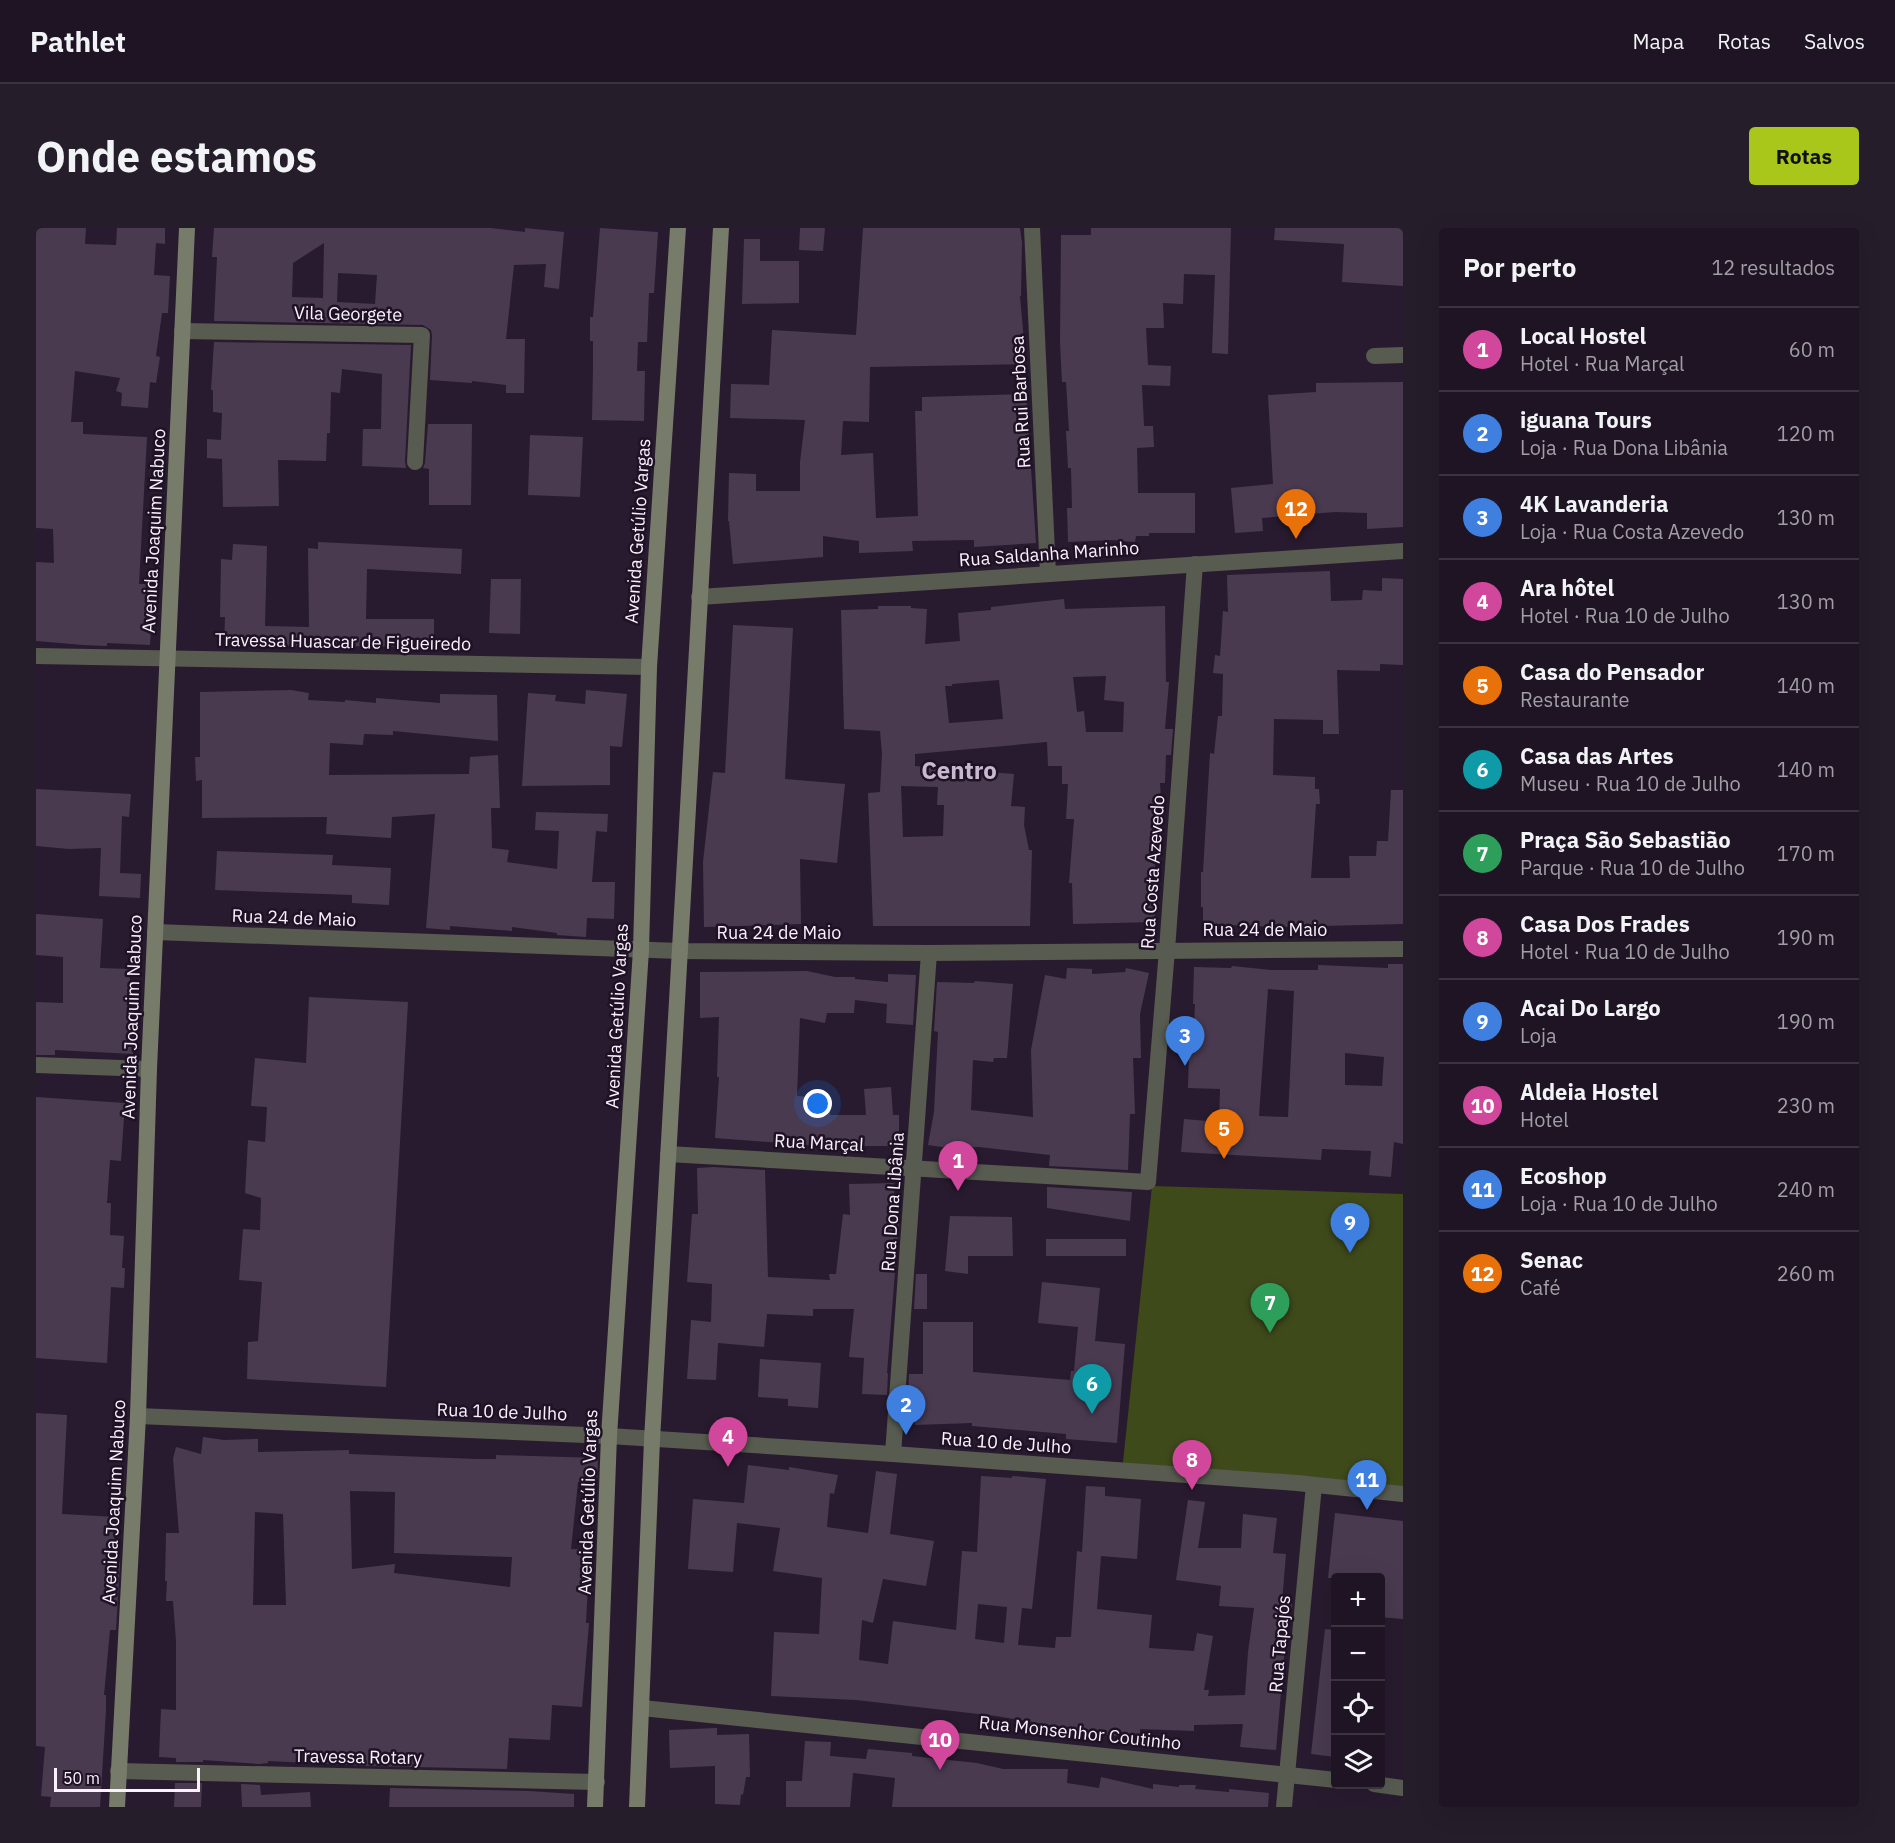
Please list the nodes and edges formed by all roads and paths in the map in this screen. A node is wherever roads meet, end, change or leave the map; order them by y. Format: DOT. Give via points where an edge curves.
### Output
graph roads {
  1 [pos="187,228"];
  2 [pos="678,228"];
  3 [pos="721,228"];
  4 [pos="1032,228"];
  5 [pos="182,330"];
  6 [pos="1403,355"];
  7 [pos="1374,356"];
  8 [pos="415,462"];
  9 [pos="1403,551"];
  10 [pos="1195,564"];
  11 [pos="1048,574"];
  12 [pos="699,597"];
  13 [pos="36,656"];
  14 [pos="168,658"];
  15 [pos="649,667"];
  16 [pos="155,932"];
  17 [pos="1403,949"];
  18 [pos="642,950"];
  19 [pos="1167,950"];
  20 [pos="680,951"];
  21 [pos="929,953"];
  22 [pos="36,1065"];
  23 [pos="149,1069"];
  24 [pos="668,1154"];
  25 [pos="915,1167"];
  26 [pos="1148,1182"];
  27 [pos="138,1416"];
  28 [pos="609,1436"];
  29 [pos="652,1440"];
  30 [pos="893,1454"];
  31 [pos="1314,1485"];
  32 [pos="1403,1494"];
  33 [pos="642,1708"];
  34 [pos="118,1772"];
  35 [pos="1288,1774"];
  36 [pos="1331,1779"];
  37 [pos="597,1782"];
  38 [pos="1385,1786"];
  39 [pos="1403,1788"];
  40 [pos="117,1807"];
  41 [pos="595,1807"];
  42 [pos="637,1807"];
  43 [pos="1284,1807"];
  1 -- 5 [label="main road, Avenida Joaquim Nabuco"];
  2 -- 15 [label="main road, Avenida Getúlio Vargas"];
  3 -- 12 [label="main road"];
  4 -- 11 [label="street, Rua Rui Barbosa"];
  5 -- 8 [label="street, Vila Georgete" via="422,335"];
  5 -- 14 [label="main road, Avenida Joaquim Nabuco"];
  6 -- 7 [label="street"];
  9 -- 10 [label="street, Rua Saldanha Marinho"];
  10 -- 11 [label="street, Rua Saldanha Marinho"];
  10 -- 19 [label="street, Rua Costa Azevedo"];
  11 -- 12 [label="street, Rua Saldanha Marinho"];
  12 -- 20 [label="main road"];
  13 -- 14 [label="street, Travessa Huascar de Figueiredo"];
  14 -- 15 [label="street, Travessa Huascar de Figueiredo"];
  14 -- 16 [label="main road, Avenida Joaquim Nabuco"];
  15 -- 18 [label="main road, Avenida Getúlio Vargas"];
  16 -- 18 [label="street, Rua 24 de Maio"];
  16 -- 23 [label="main road, Avenida Joaquim Nabuco"];
  17 -- 19 [label="street, Rua 24 de Maio"];
  18 -- 20 [label="street, Rua 24 de Maio"];
  18 -- 28 [label="main road, Avenida Getúlio Vargas"];
  19 -- 21 [label="street, Rua 24 de Maio"];
  19 -- 26 [label="street, Rua Costa Azevedo"];
  20 -- 21 [label="street, Rua 24 de Maio"];
  20 -- 24 [label="main road"];
  21 -- 25 [label="street, Rua Dona Libânia"];
  22 -- 23 [label="street"];
  23 -- 27 [label="main road, Avenida Joaquim Nabuco"];
  24 -- 25 [label="street, Rua Marçal"];
  24 -- 29 [label="main road"];
  25 -- 26 [label="street, Rua Marçal"];
  25 -- 30 [label="street, Rua Dona Libânia"];
  27 -- 28 [label="street, Rua 10 de Julho"];
  27 -- 34 [label="main road, Avenida Joaquim Nabuco"];
  28 -- 29 [label="street, Rua 10 de Julho"];
  28 -- 37 [label="main road, Avenida Getúlio Vargas"];
  29 -- 30 [label="street, Rua 10 de Julho"];
  29 -- 33 [label="main road"];
  30 -- 31 [label="street, Rua 10 de Julho"];
  31 -- 32 [label="street, Rua 10 de Julho"];
  31 -- 35 [label="street, Rua Tapajós"];
  33 -- 35 [label="street, Rua Monsenhor Coutinho"];
  33 -- 42 [label="main road"];
  34 -- 37 [label="street, Travessa Rotary"];
  34 -- 40 [label="main road, Avenida Joaquim Nabuco"];
  35 -- 36 [label="street, Rua Monsenhor Coutinho"];
  35 -- 43 [label="street, Rua Tapajós"];
  37 -- 41 [label="main road, Avenida Getúlio Vargas"];
  38 -- 39 [label="street"];
}
